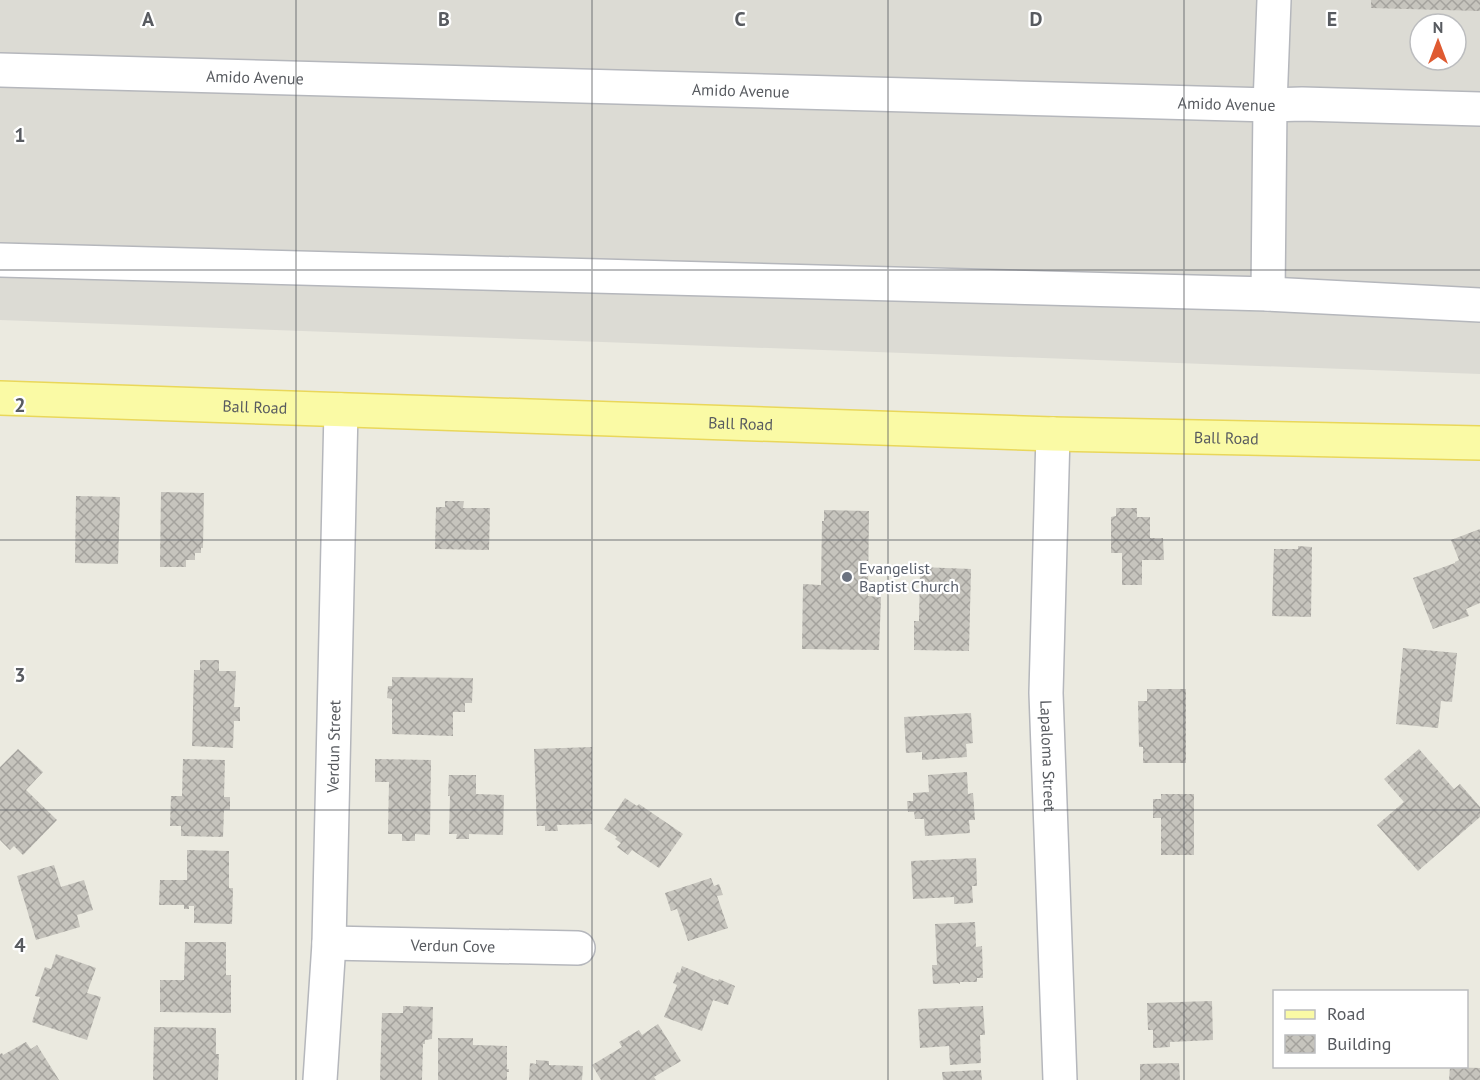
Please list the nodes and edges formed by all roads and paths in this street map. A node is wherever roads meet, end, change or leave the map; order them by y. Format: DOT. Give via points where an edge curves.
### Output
graph roads {
  1 [pos="1274,0"];
  2 [pos="0,70"];
  3 [pos="1270,105"];
  4 [pos="1480,109"];
  5 [pos="0,260"];
  6 [pos="1268,294"];
  7 [pos="1480,305"];
  8 [pos="0,398"];
  9 [pos="341,410"];
  10 [pos="1053,434"];
  11 [pos="1480,443"];
  12 [pos="329,943"];
  13 [pos="578,948"];
  14 [pos="320,1080"];
  15 [pos="1060,1080"];
  1 -- 3 [label="street"];
  2 -- 3 [label="street, Amido Avenue"];
  3 -- 4 [label="street, Amido Avenue"];
  3 -- 6 [label="street"];
  5 -- 6 [label="street"];
  6 -- 7 [label="street"];
  8 -- 9 [label="main road, Ball Road"];
  9 -- 10 [label="main road, Ball Road"];
  9 -- 12 [label="street, Verdun Street"];
  10 -- 11 [label="main road, Ball Road"];
  10 -- 15 [label="street, Lapaloma Street" via="1046,693"];
  12 -- 13 [label="street, Verdun Cove"];
  12 -- 14 [label="street, Verdun Street"];
}
